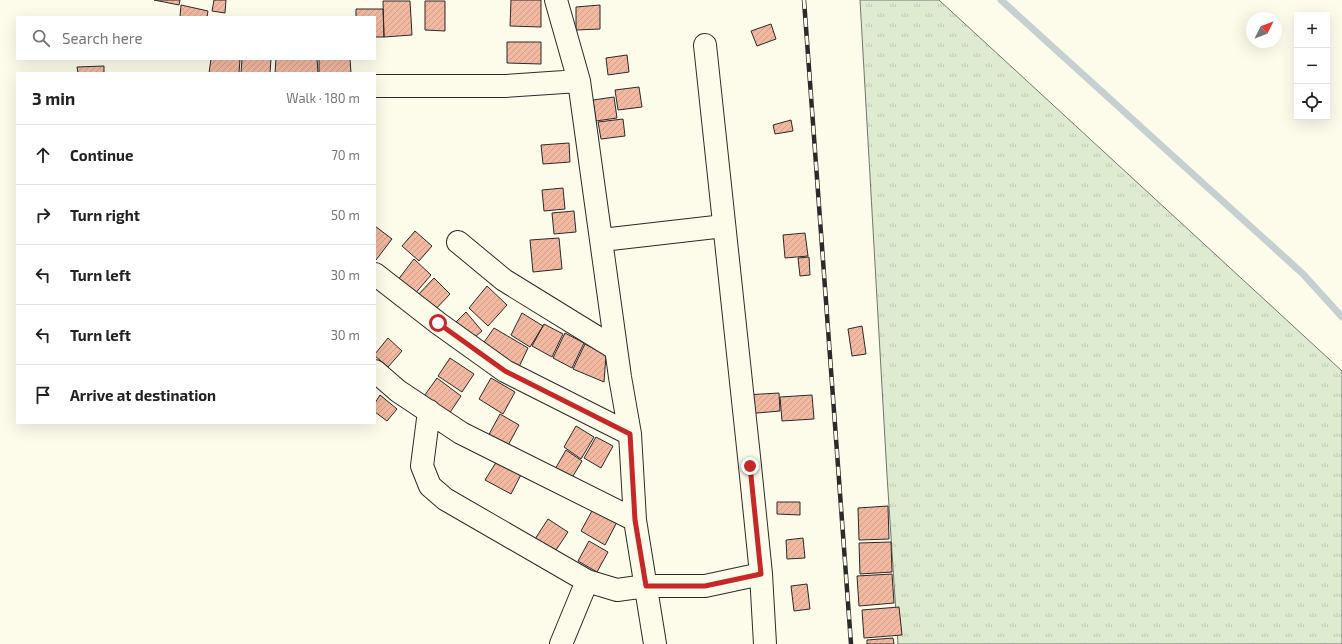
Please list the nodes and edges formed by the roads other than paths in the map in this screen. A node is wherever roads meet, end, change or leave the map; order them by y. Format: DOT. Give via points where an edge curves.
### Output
graph roads {
  1 [pos="556,0"];
  2 [pos="705,45"];
  3 [pos="579,82"];
  4 [pos="376,86"];
  5 [pos="724,226"];
  6 [pos="602,240"];
  7 [pos="458,242"];
  8 [pos="376,275"];
  9 [pos="616,349"];
  10 [pos="376,372"];
  11 [pos="429,411"];
  12 [pos="630,434"];
  13 [pos="635,520"];
  14 [pos="761,574"];
  15 [pos="587,581"];
  16 [pos="646,586"];
  17 [pos="561,644"];
  18 [pos="656,644"];
  19 [pos="765,644"];
  1 -- 3 [label="street"];
  2 -- 5 [label="street"];
  3 -- 4 [label="street" via="505,86"];
  3 -- 6 [label="street"];
  5 -- 6 [label="street"];
  5 -- 14 [label="street"];
  6 -- 9 [label="street"];
  7 -- 9 [label="street" via="504,280"];
  8 -- 12 [label="street" via="505,371"];
  9 -- 12 [label="street"];
  10 -- 11 [label="street" via="398,391"];
  11 -- 13 [label="street" via="461,433"];
  11 -- 15 [label="street" via="422,466 430,486 445,499"];
  12 -- 13 [label="street"];
  13 -- 16 [label="street"];
  14 -- 16 [label="street" via="705,586"];
  14 -- 19 [label="street"];
  15 -- 16 [label="street" via="617,590"];
  15 -- 17 [label="street"];
  16 -- 18 [label="street"];
}
